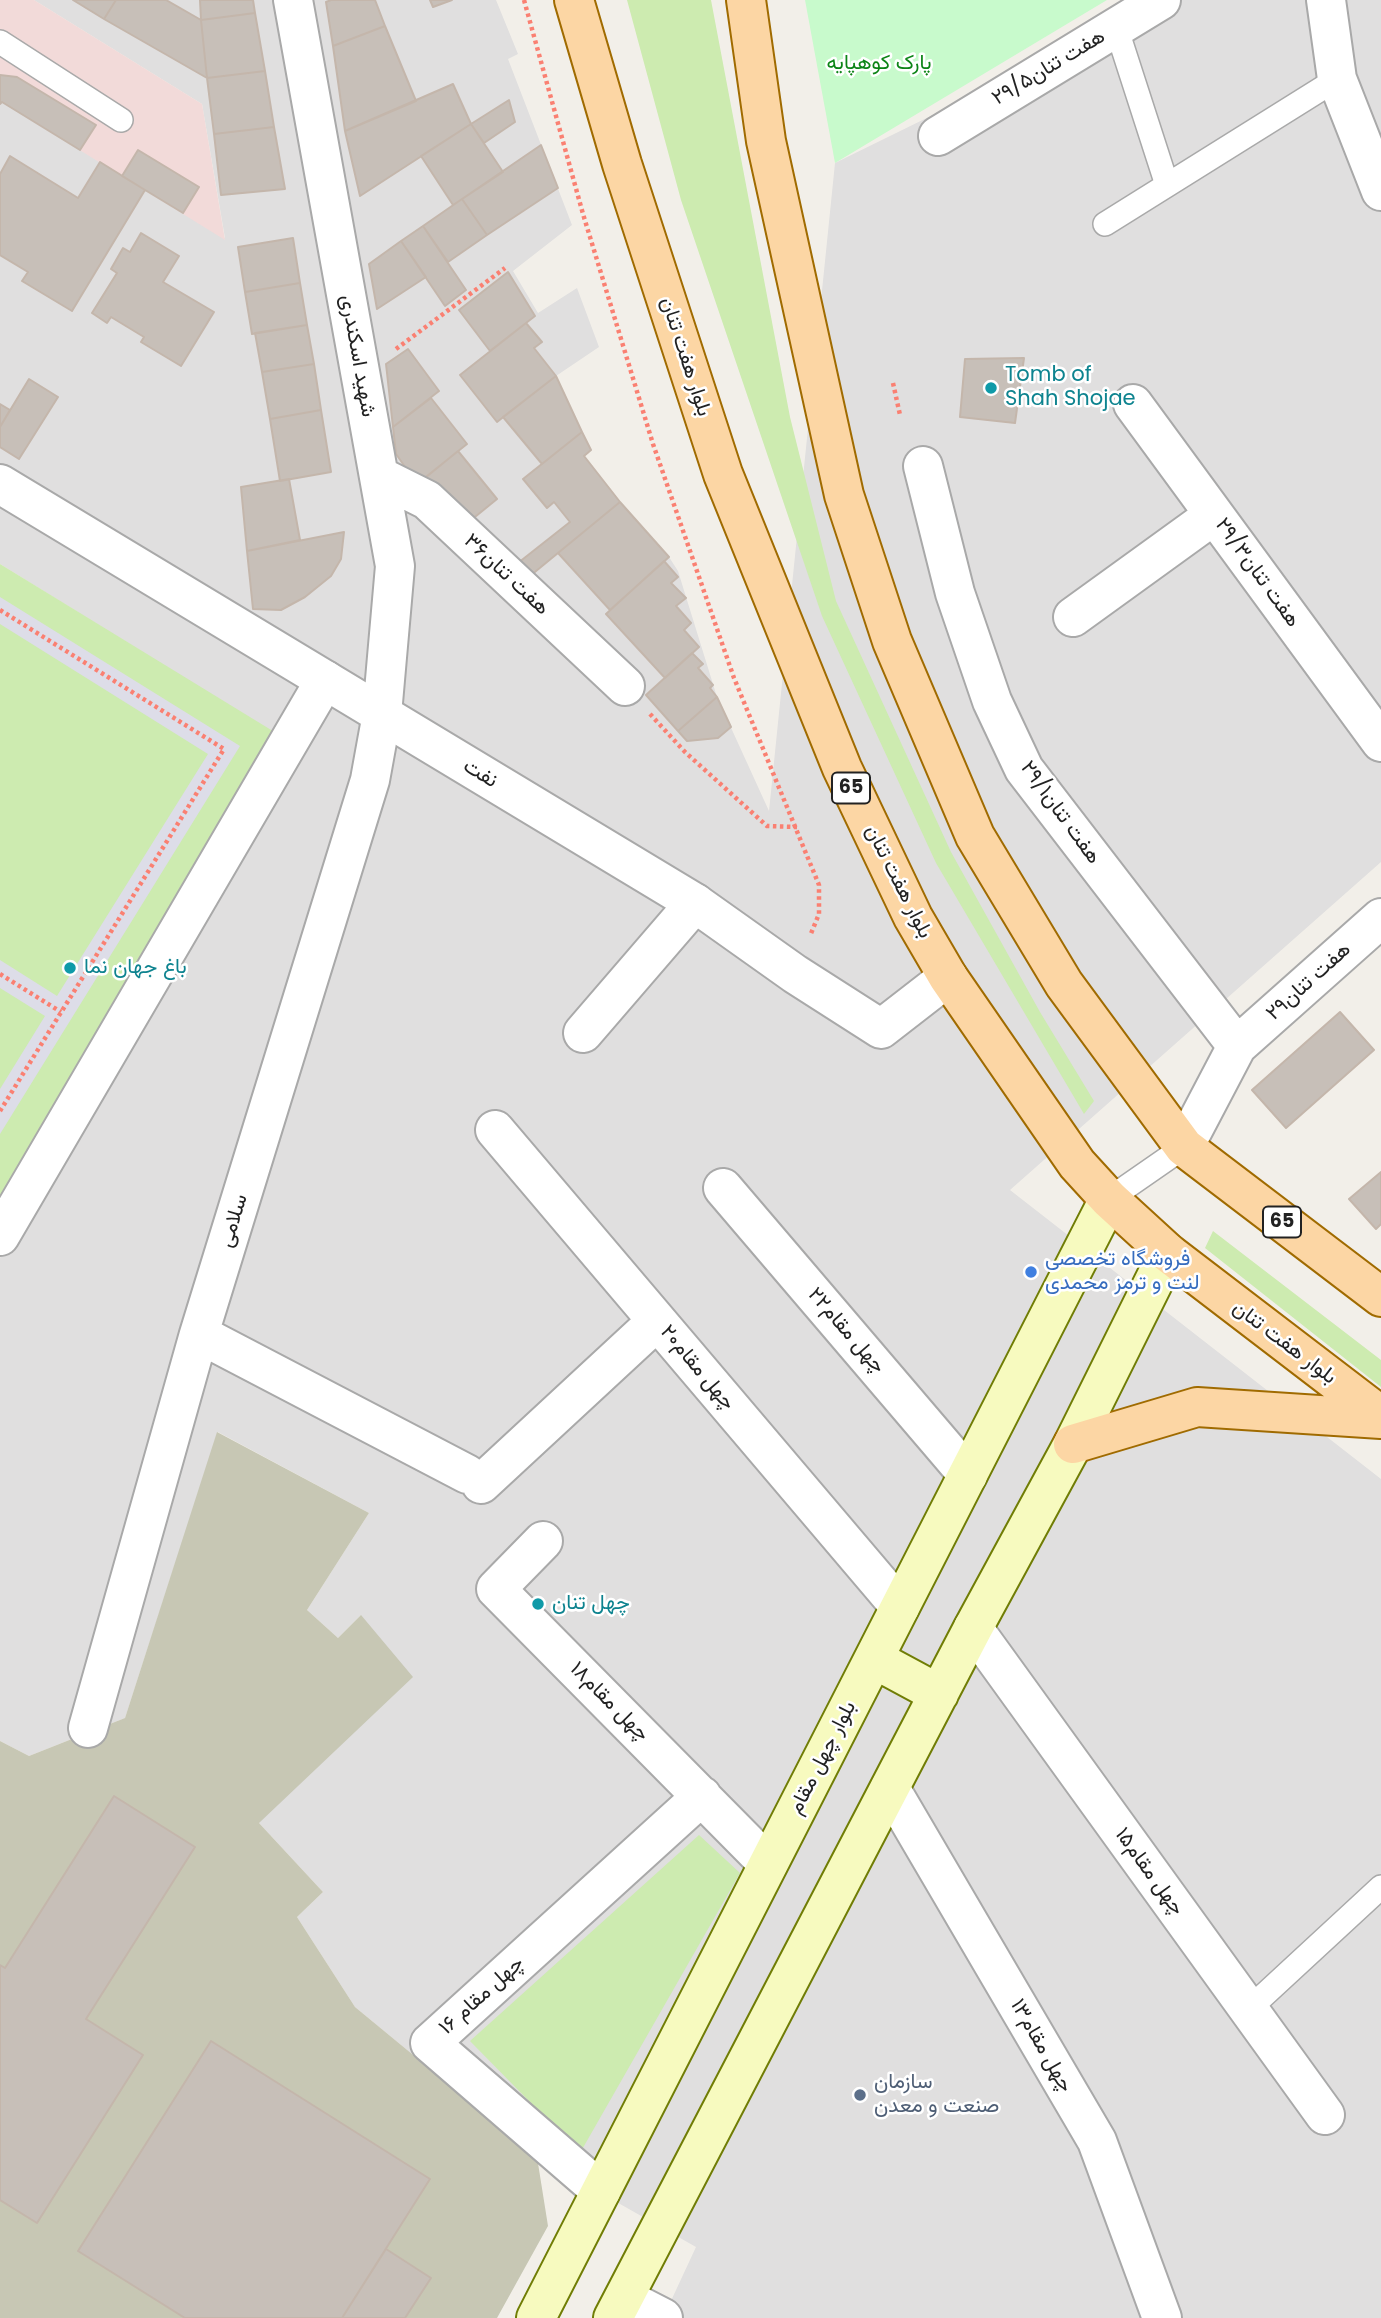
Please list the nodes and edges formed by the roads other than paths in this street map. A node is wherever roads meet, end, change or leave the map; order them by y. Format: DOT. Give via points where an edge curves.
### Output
graph roads {
  1 [pos="293,0"];
  2 [pos="574,0"];
  3 [pos="746,0"];
  4 [pos="1161,0"];
  5 [pos="1326,0"];
  6 [pos="1116,27"];
  7 [pos="0,42"];
  8 [pos="1337,79"];
  9 [pos="121,120"];
  10 [pos="937,136"];
  11 [pos="1167,185"];
  12 [pos="1381,191"];
  13 [pos="1105,224"];
  14 [pos="1133,404"];
  15 [pos="923,466"];
  16 [pos="379,476"];
  17 [pos="0,484"];
  18 [pos="1214,515"];
  19 [pos="1073,617"];
  20 [pos="325,680"];
  21 [pos="625,686"];
  22 [pos="382,714"];
  23 [pos="1381,742"];
  24 [pos="695,903"];
  25 [pos="1381,918"];
  26 [pos="948,977"];
  27 [pos="583,1033"];
  28 [pos="1237,1046"];
  29 [pos="495,1130"];
  30 [pos="1184,1147"];
  31 [pos="723,1188"];
  32 [pos="1110,1199"];
  33 [pos="0,1237"];
  34 [pos="1168,1253"];
  35 [pos="1381,1297"];
  36 [pos="657,1321"];
  37 [pos="200,1334"];
  38 [pos="1381,1417"];
  39 [pos="1073,1444"];
  40 [pos="968,1475"];
  41 [pos="543,1541"];
  42 [pos="900,1607"];
  43 [pos="973,1628"];
  44 [pos="874,1659"];
  45 [pos="939,1694"];
  46 [pos="88,1728"];
  47 [pos="890,1788"];
  48 [pos="702,1796"];
  49 [pos="768,1864"];
  50 [pos="1381,1887"];
  51 [pos="1249,2010"];
  52 [pos="1325,2115"];
  53 [pos="601,2190"];
  54 [pos="619,2308"];
  55 [pos="536,2318"];
  56 [pos="663,2318"];
  57 [pos="1162,2318"];
  1 -- 16 [label="street, شهید اسکندری"];
  2 -- 26 [label="main road, بلوار هفت تنان / 65" via="723,474 842,768 913,917"];
  3 -- 30 [label="main road, 65" via="766,141 844,495 892,641 975,836 1064,984"];
  4 -- 6 [label="street, ۲۹/۵هفت تنان"];
  5 -- 8 [label="street"];
  6 -- 10 [label="street, ۲۹/۵هفت تنان"];
  6 -- 11 [label="lane"];
  7 -- 9 [label="lane"];
  8 -- 11 [label="lane"];
  8 -- 12 [label="street"];
  11 -- 13 [label="lane"];
  14 -- 18 [label="street, ۲۹/۳هفت تنان"];
  15 -- 28 [label="street, ۲۹/۱هفت تنان" via="955,593 992,701 1024,769"];
  16 -- 21 [label="street, هفت تنان۳۶" via="427,500"];
  16 -- 22 [label="street, شهید اسکندری" via="395,566"];
  17 -- 20 [label="street, نفت"];
  18 -- 19 [label="street"];
  18 -- 23 [label="street, ۲۹/۳هفت تنان"];
  20 -- 22 [label="street, نفت"];
  20 -- 33 [label="street"];
  22 -- 24 [label="street, نفت"];
  22 -- 37 [label="street, سلامی" via="370,780"];
  24 -- 26 [label="street, نفت" via="881,1029"];
  24 -- 27 [label="street"];
  25 -- 28 [label="street, هفت تنان۲۹"];
  26 -- 32 [label="main road, بلوار هفت تنان / 65" via="1077,1164"];
  28 -- 30 [label="street"];
  29 -- 36 [label="street, چهل مقام۲۰"];
  30 -- 32 [label="lane"];
  30 -- 35 [label="main road, 65"];
  31 -- 40 [label="street, چهل مقام۲۲"];
  32 -- 34 [label="main road, بلوار هفت تنان / 65"];
  32 -- 40 [label="main road, بلوار چهل مقام"];
  34 -- 38 [label="main road, بلوار هفت تنان / 65"];
  34 -- 39 [label="main road"];
  36 -- 37 [label="street" via="474,1479"];
  36 -- 42 [label="street, چهل مقام۲۰"];
  37 -- 46 [label="street, سلامی"];
  38 -- 39 [label="main road" via="1197,1407"];
  39 -- 43 [label="main road"];
  40 -- 42 [label="main road, بلوار چهل مقام"];
  41 -- 48 [label="street, ۱۸چهل مقام" via="496,1589"];
  42 -- 44 [label="main road, بلوار چهل مقام"];
  43 -- 45 [label="main road"];
  43 -- 51 [label="street, چهل مقام۱۵"];
  44 -- 45 [label="main road"];
  44 -- 49 [label="main road, بلوار چهل مقام"];
  45 -- 47 [label="main road"];
  47 -- 54 [label="main road"];
  47 -- 57 [label="street, چهل مقام۱۳" via="1097,2141"];
  48 -- 49 [label="street, ۱۸چهل مقام"];
  48 -- 53 [label="street, چهل مقام ۱۶" via="430,2043"];
  49 -- 53 [label="main road, بلوار چهل مقام"];
  50 -- 51 [label="lane"];
  51 -- 52 [label="street, چهل مقام۱۵"];
  53 -- 55 [label="main road, بلوار چهل مقام"];
  54 -- 56 [label="street"];
}
